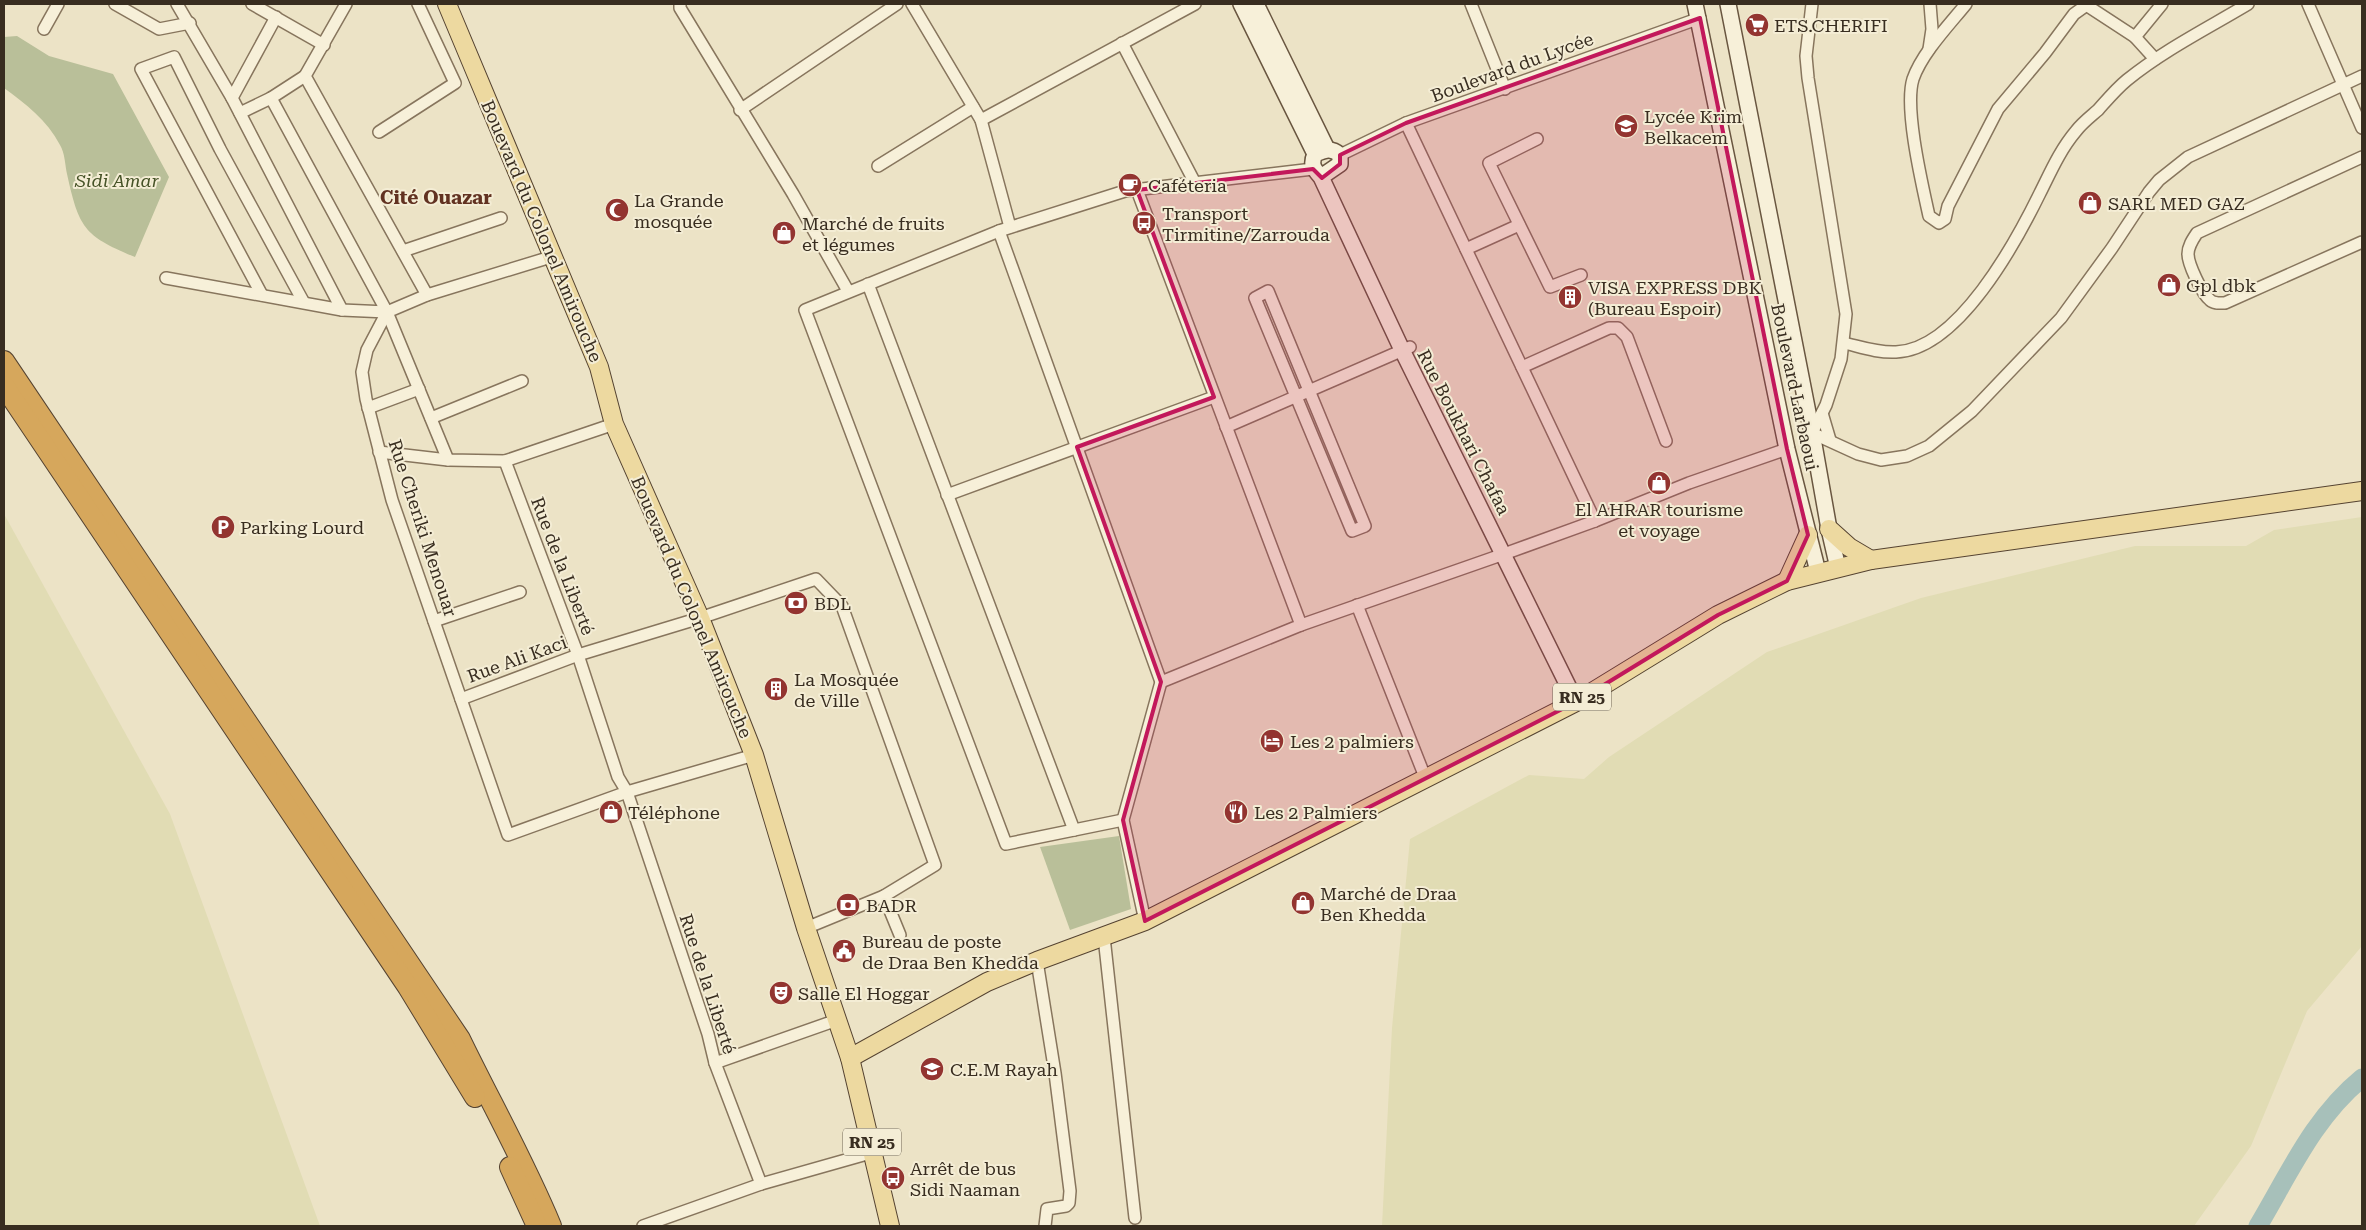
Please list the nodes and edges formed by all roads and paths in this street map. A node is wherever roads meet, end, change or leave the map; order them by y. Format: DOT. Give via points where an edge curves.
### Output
graph roads {
  1 [pos="58,4"];
  2 [pos="114,4"];
  3 [pos="177,4"];
  4 [pos="252,4"];
  5 [pos="346,4"];
  6 [pos="418,4"];
  7 [pos="447,4"];
  8 [pos="680,4"];
  9 [pos="897,4"];
  10 [pos="912,4"];
  11 [pos="1194,4"];
  12 [pos="1240,4"];
  13 [pos="1256,4"];
  14 [pos="1471,4"];
  15 [pos="1728,4"];
  16 [pos="1812,4"];
  17 [pos="1930,4"];
  18 [pos="1966,4"];
  19 [pos="2162,4"];
  20 [pos="2248,4"];
  21 [pos="2308,4"];
  22 [pos="2087,5"];
  23 [pos="1697,11"];
  24 [pos="276,17"];
  25 [pos="190,23"];
  26 [pos="44,29"];
  27 [pos="2135,37"];
  28 [pos="1122,43"];
  29 [pos="324,45"];
  30 [pos="1929,51"];
  31 [pos="2155,59"];
  32 [pos="305,76"];
  33 [pos="2362,76"];
  34 [pos="2344,84"];
  35 [pos="1505,89"];
  36 [pos="232,98"];
  37 [pos="270,98"];
  38 [pos="973,107"];
  39 [pos="740,110"];
  40 [pos="240,113"];
  41 [pos="981,120"];
  42 [pos="1406,123"];
  43 [pos="2362,128"];
  44 [pos="379,132"];
  45 [pos="1537,139"];
  46 [pos="2362,157"];
  47 [pos="1324,163"];
  48 [pos="878,166"];
  49 [pos="1194,183"];
  50 [pos="1137,190"];
  51 [pos="501,218"];
  52 [pos="1520,225"];
  53 [pos="1010,227"];
  54 [pos="999,231"];
  55 [pos="2362,242"];
  56 [pos="1466,249"];
  57 [pos="403,251"];
  58 [pos="554,256"];
  59 [pos="1581,276"];
  60 [pos="166,278"];
  61 [pos="868,284"];
  62 [pos="848,291"];
  63 [pos="262,295"];
  64 [pos="426,295"];
  65 [pos="303,301"];
  66 [pos="342,310"];
  67 [pos="388,312"];
  68 [pos="1844,343"];
  69 [pos="1406,349"];
  70 [pos="4,361"];
  71 [pos="1522,368"];
  72 [pos="522,381"];
  73 [pos="4,386"];
  74 [pos="420,390"];
  75 [pos="1310,391"];
  76 [pos="1214,397"];
  77 [pos="1297,397"];
  78 [pos="368,408"];
  79 [pos="1822,413"];
  80 [pos="431,418"];
  81 [pos="614,424"];
  82 [pos="1226,427"];
  83 [pos="1812,433"];
  84 [pos="1830,440"];
  85 [pos="1666,442"];
  86 [pos="1077,448"];
  87 [pos="1787,449"];
  88 [pos="379,452"];
  89 [pos="448,460"];
  90 [pos="505,461"];
  91 [pos="2362,491"];
  92 [pos="948,495"];
  93 [pos="1595,521"];
  94 [pos="1828,529"];
  95 [pos="1808,535"];
  96 [pos="1509,552"];
  97 [pos="1872,560"];
  98 [pos="1838,568"];
  99 [pos="1818,572"];
  100 [pos="1787,581"];
  101 [pos="520,592"];
  102 [pos="1358,605"];
  103 [pos="700,618"];
  104 [pos="434,621"];
  105 [pos="1301,625"];
  106 [pos="578,655"];
  107 [pos="1161,682"];
  108 [pos="461,698"];
  109 [pos="1579,699"];
  110 [pos="754,755"];
  111 [pos="1425,777"];
  112 [pos="627,792"];
  113 [pos="1123,820"];
  114 [pos="1074,830"];
  115 [pos="884,896"];
  116 [pos="1145,921"];
  117 [pos="806,928"];
  118 [pos="900,935"];
  119 [pos="1104,937"];
  120 [pos="1037,961"];
  121 [pos="837,1020"];
  122 [pos="850,1058"];
  123 [pos="716,1063"];
  124 [pos="874,1152"];
  125 [pos="761,1184"];
  126 [pos="1135,1218"];
  127 [pos="537,1226"];
  128 [pos="551,1226"];
  129 [pos="643,1226"];
  130 [pos="890,1226"];
  131 [pos="1046,1226"];
  1 -- 26 [label="street"];
  2 -- 25 [label="street" via="159,29"];
  3 -- 25 [label="street"];
  4 -- 24 [label="street"];
  5 -- 29 [label="street"];
  6 -- 44 [label="street" via="455,83"];
  7 -- 58 [label="main road, Bouevard du Colonel Amirouche"];
  8 -- 39 [label="street"];
  9 -- 39 [label="street"];
  10 -- 38 [label="street"];
  11 -- 28 [label="street"];
  12 -- 47 [label="main road, Rue Boukhari Chafaa"];
  13 -- 47 [label="main road, Rue Boukhari Chafaa"];
  14 -- 35 [label="street"];
  15 -- 83 [label="main road, Boulevard Larbaoui"];
  16 -- 68 [label="street" via="1806,56 1808,78 1842,276 1846,314"];
  17 -- 30 [label="street" via="1932,29"];
  18 -- 30 [label="street"];
  19 -- 27 [label="street"];
  20 -- 31 [label="street"];
  21 -- 34 [label="street"];
  22 -- 27 [label="street"];
  22 -- 30 [label="street" via="2074,14 1998,109 1948,206 1945,219 1938,223 1929,216 1910,100 1913,79"];
  23 -- 35 [label="street, Boulevard du Lycée"];
  23 -- 87 [label="main road, Boulevard Larbaoui"];
  24 -- 29 [label="street"];
  24 -- 36 [label="street"];
  25 -- 36 [label="street"];
  27 -- 31 [label="street"];
  28 -- 41 [label="street"];
  28 -- 49 [label="street"];
  29 -- 32 [label="street"];
  31 -- 68 [label="street" via="2126,81 2076,130 2054,161 2040,193 1993,274 1962,315 1935,339 1914,349 1876,351"];
  32 -- 37 [label="street"];
  32 -- 57 [label="street"];
  33 -- 34 [label="street"];
  34 -- 43 [label="street"];
  34 -- 84 [label="street" via="2188,158 2159,180 2061,318 1972,411 1929,446 1908,456 1881,460 1858,454"];
  35 -- 42 [label="street, Boulevard du Lycée"];
  36 -- 40 [label="street"];
  37 -- 40 [label="street"];
  37 -- 67 [label="street"];
  38 -- 41 [label="street"];
  38 -- 48 [label="street"];
  39 -- 62 [label="street"];
  40 -- 66 [label="street"];
  41 -- 53 [label="street"];
  42 -- 47 [label="street, Boulevard du Lycée"];
  42 -- 56 [label="street"];
  45 -- 52 [label="street" via="1489,163"];
  46 -- 55 [label="street" via="2197,233 2188,254 2189,263 2209,300 2225,303"];
  47 -- 49 [label="street, Boulevard du Lycée"];
  47 -- 69 [label="main road, Rue Boukhari Chafaa"];
  49 -- 50 [label="street, Boulevard du Lycée"];
  50 -- 53 [label="street, Boulevard du Lycée"];
  50 -- 76 [label="street"];
  51 -- 57 [label="street"];
  52 -- 56 [label="street"];
  52 -- 59 [label="street" via="1550,287"];
  53 -- 54 [label="street, Boulevard du Lycée"];
  54 -- 61 [label="street, Boulevard du Lycée"];
  54 -- 86 [label="street"];
  56 -- 71 [label="street"];
  57 -- 64 [label="street"];
  58 -- 64 [label="street"];
  58 -- 81 [label="main road, Bouevard du Colonel Amirouche" via="600,367"];
  60 -- 63 [label="street"];
  61 -- 62 [label="street, Boulevard du Lycée"];
  61 -- 92 [label="street"];
  62 -- 114 [label="street, Boulevard du Lycée" via="806,310 1006,844"];
  63 -- 65 [label="street"];
  63 -- 65 [label="street" via="141,69 174,56"];
  64 -- 67 [label="street"];
  65 -- 66 [label="street"];
  66 -- 67 [label="street"];
  67 -- 74 [label="street"];
  67 -- 78 [label="street, Rue Cheriki Menouar" via="366,350 362,372"];
  68 -- 79 [label="street"];
  69 -- 75 [label="street"];
  69 -- 96 [label="main road, Rue Boukhari Chafaa"];
  70 -- 128 [label="highway" via="460,1039"];
  71 -- 85 [label="street" via="1609,328 1618,328 1627,337"];
  71 -- 93 [label="street"];
  72 -- 80 [label="street"];
  73 -- 127 [label="highway" via="408,987 472,1092"];
  74 -- 78 [label="street"];
  74 -- 80 [label="street"];
  75 -- 77 [label="street"];
  75 -- 77 [label="street" via="1268,291 1255,298"];
  75 -- 77 [label="street" via="1365,526 1352,531"];
  76 -- 82 [label="street"];
  76 -- 86 [label="street"];
  77 -- 82 [label="street"];
  78 -- 88 [label="street, Rue Cheriki Menouar"];
  79 -- 83 [label="street"];
  79 -- 84 [label="street"];
  80 -- 89 [label="street"];
  81 -- 90 [label="street"];
  81 -- 103 [label="main road, Bouevard du Colonel Amirouche"];
  82 -- 105 [label="street"];
  83 -- 84 [label="street"];
  83 -- 94 [label="main road, Boulevard Larbaoui"];
  86 -- 92 [label="street"];
  86 -- 107 [label="street"];
  87 -- 93 [label="street" via="1689,483"];
  87 -- 95 [label="main road, Boulevard Larbaoui"];
  88 -- 89 [label="street"];
  88 -- 104 [label="street, Rue Cheriki Menouar"];
  89 -- 90 [label="street"];
  90 -- 106 [label="street, Rue de la Liberté"];
  91 -- 97 [label="main road, RN 25"];
  92 -- 114 [label="street"];
  93 -- 96 [label="street"];
  94 -- 95 [label="main road"];
  94 -- 97 [label="main road" via="1848,547"];
  94 -- 98 [label="main road, Boulevard Larbaoui"];
  95 -- 99 [label="main road, Boulevard Larbaoui"];
  95 -- 100 [label="main road"];
  96 -- 102 [label="street"];
  96 -- 109 [label="main road, Rue Boukhari Chafaa"];
  97 -- 98 [label="main road, RN 25"];
  98 -- 99 [label="main road, RN 25"];
  99 -- 100 [label="main road, RN 25"];
  100 -- 109 [label="main road, RN 25" via="1718,615"];
  101 -- 104 [label="street"];
  102 -- 105 [label="street"];
  102 -- 111 [label="street"];
  103 -- 106 [label="street, Rue Ali Kaci"];
  103 -- 110 [label="main road, Bouevard du Colonel Amirouche"];
  103 -- 115 [label="street, Rue Ali Kaci" via="816,578 842,606 936,865"];
  104 -- 108 [label="street, Rue Cheriki Menouar"];
  105 -- 107 [label="street"];
  106 -- 108 [label="street, Rue Ali Kaci"];
  106 -- 112 [label="street, Rue de la Liberté" via="618,777"];
  107 -- 113 [label="street"];
  108 -- 112 [label="street, Rue Cheriki Menouar" via="508,835"];
  109 -- 111 [label="main road, RN 25"];
  110 -- 112 [label="street"];
  110 -- 117 [label="main road, Bouevard du Colonel Amirouche"];
  111 -- 116 [label="main road, RN 25"];
  112 -- 123 [label="street, Rue de la Liberté"];
  113 -- 114 [label="street"];
  113 -- 116 [label="street"];
  115 -- 117 [label="street"];
  115 -- 118 [label="street"];
  116 -- 119 [label="main road, RN 25"];
  117 -- 121 [label="main road, Bouevard du Colonel Amirouche"];
  119 -- 120 [label="main road, RN 25"];
  119 -- 126 [label="street"];
  120 -- 122 [label="main road, RN 25" via="987,982"];
  120 -- 131 [label="street" via="1070,1192 1066,1206 1047,1209"];
  121 -- 122 [label="main road, Bouevard du Colonel Amirouche"];
  121 -- 123 [label="street"];
  122 -- 124 [label="main road, Bouevard du Colonel Amirouche / RN 25"];
  123 -- 125 [label="street, Rue de la Liberté"];
  124 -- 125 [label="street"];
  124 -- 130 [label="main road, Bouevard du Colonel Amirouche / RN 25"];
  125 -- 129 [label="street"];
}
